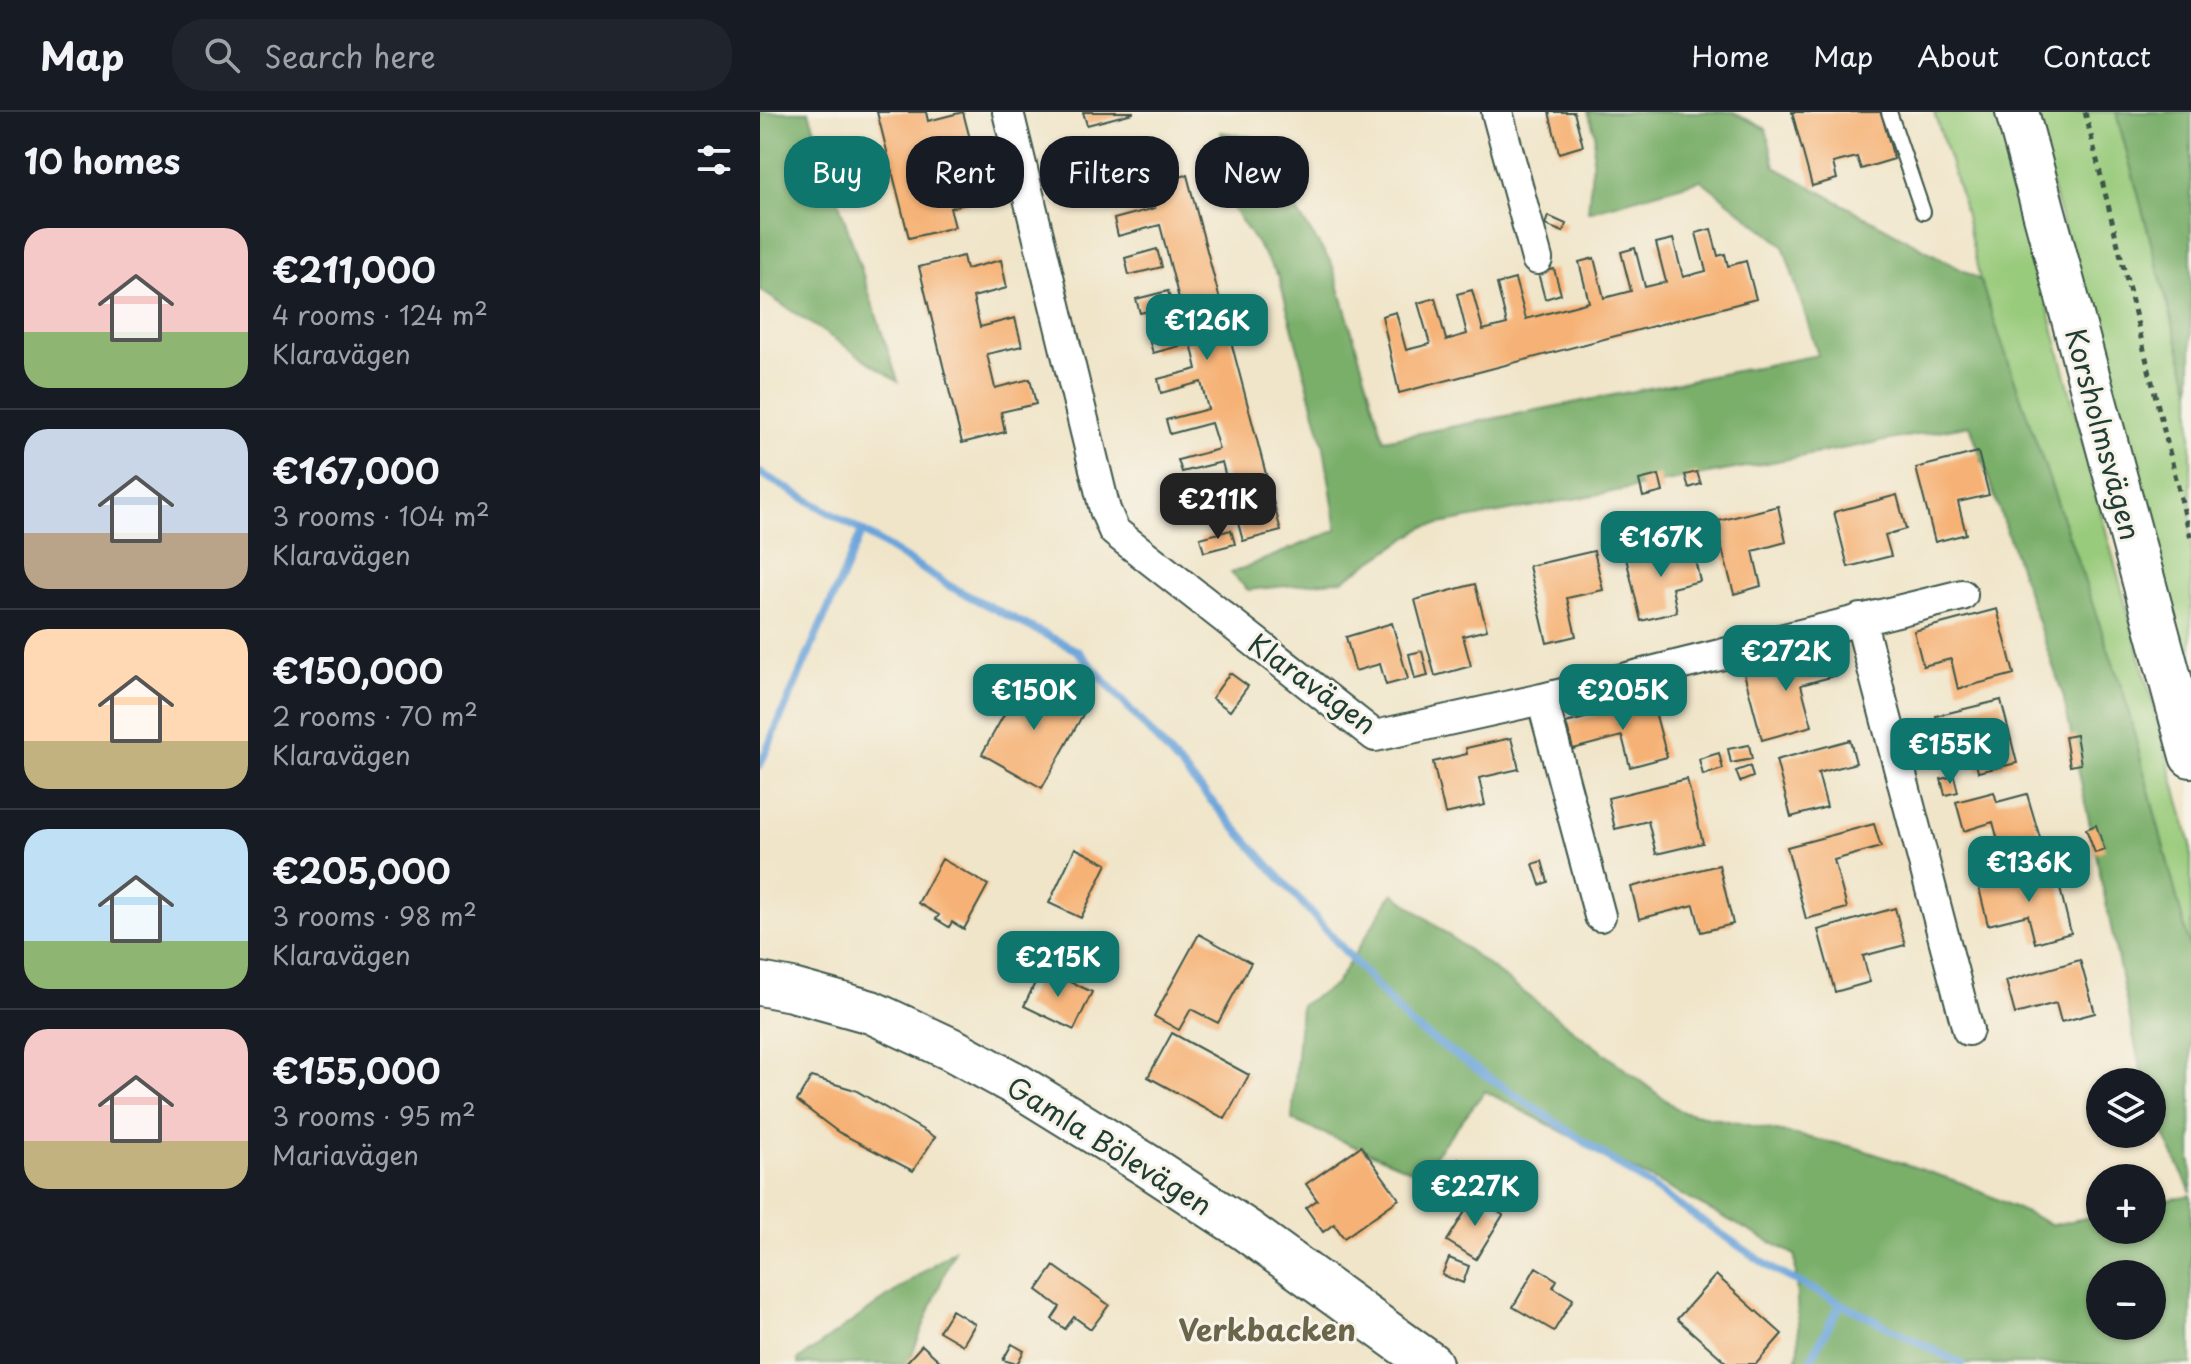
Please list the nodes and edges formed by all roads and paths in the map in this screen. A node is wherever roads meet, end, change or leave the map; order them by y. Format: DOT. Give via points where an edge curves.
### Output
graph roads {
  1 [pos="1008,112"];
  2 [pos="1497,112"];
  3 [pos="1889,112"];
  4 [pos="2017,112"];
  5 [pos="2085,112"];
  6 [pos="1923,212"];
  7 [pos="1537,259"];
  8 [pos="2191,539"];
  9 [pos="1962,595"];
  10 [pos="1860,619"];
  11 [pos="1542,699"];
  12 [pos="2191,756"];
  13 [pos="1600,916"];
  14 [pos="760,984"];
  15 [pos="1968,1030"];
  16 [pos="1431,1364"];
  1 -- 11 [label="street, Klaravägen" via="1114,531 1375,736"];
  2 -- 7 [label="street"];
  3 -- 6 [label="lane"];
  4 -- 12 [label="street, Korsholmsvägen"];
  5 -- 8 [label="path"];
  9 -- 10 [label="street, Klaravägen"];
  10 -- 11 [label="street, Klaravägen"];
  10 -- 15 [label="street"];
  11 -- 13 [label="street"];
  14 -- 16 [label="street, Gamla Bölevägen" via="871,1012 1019,1086 1246,1230"];
}
